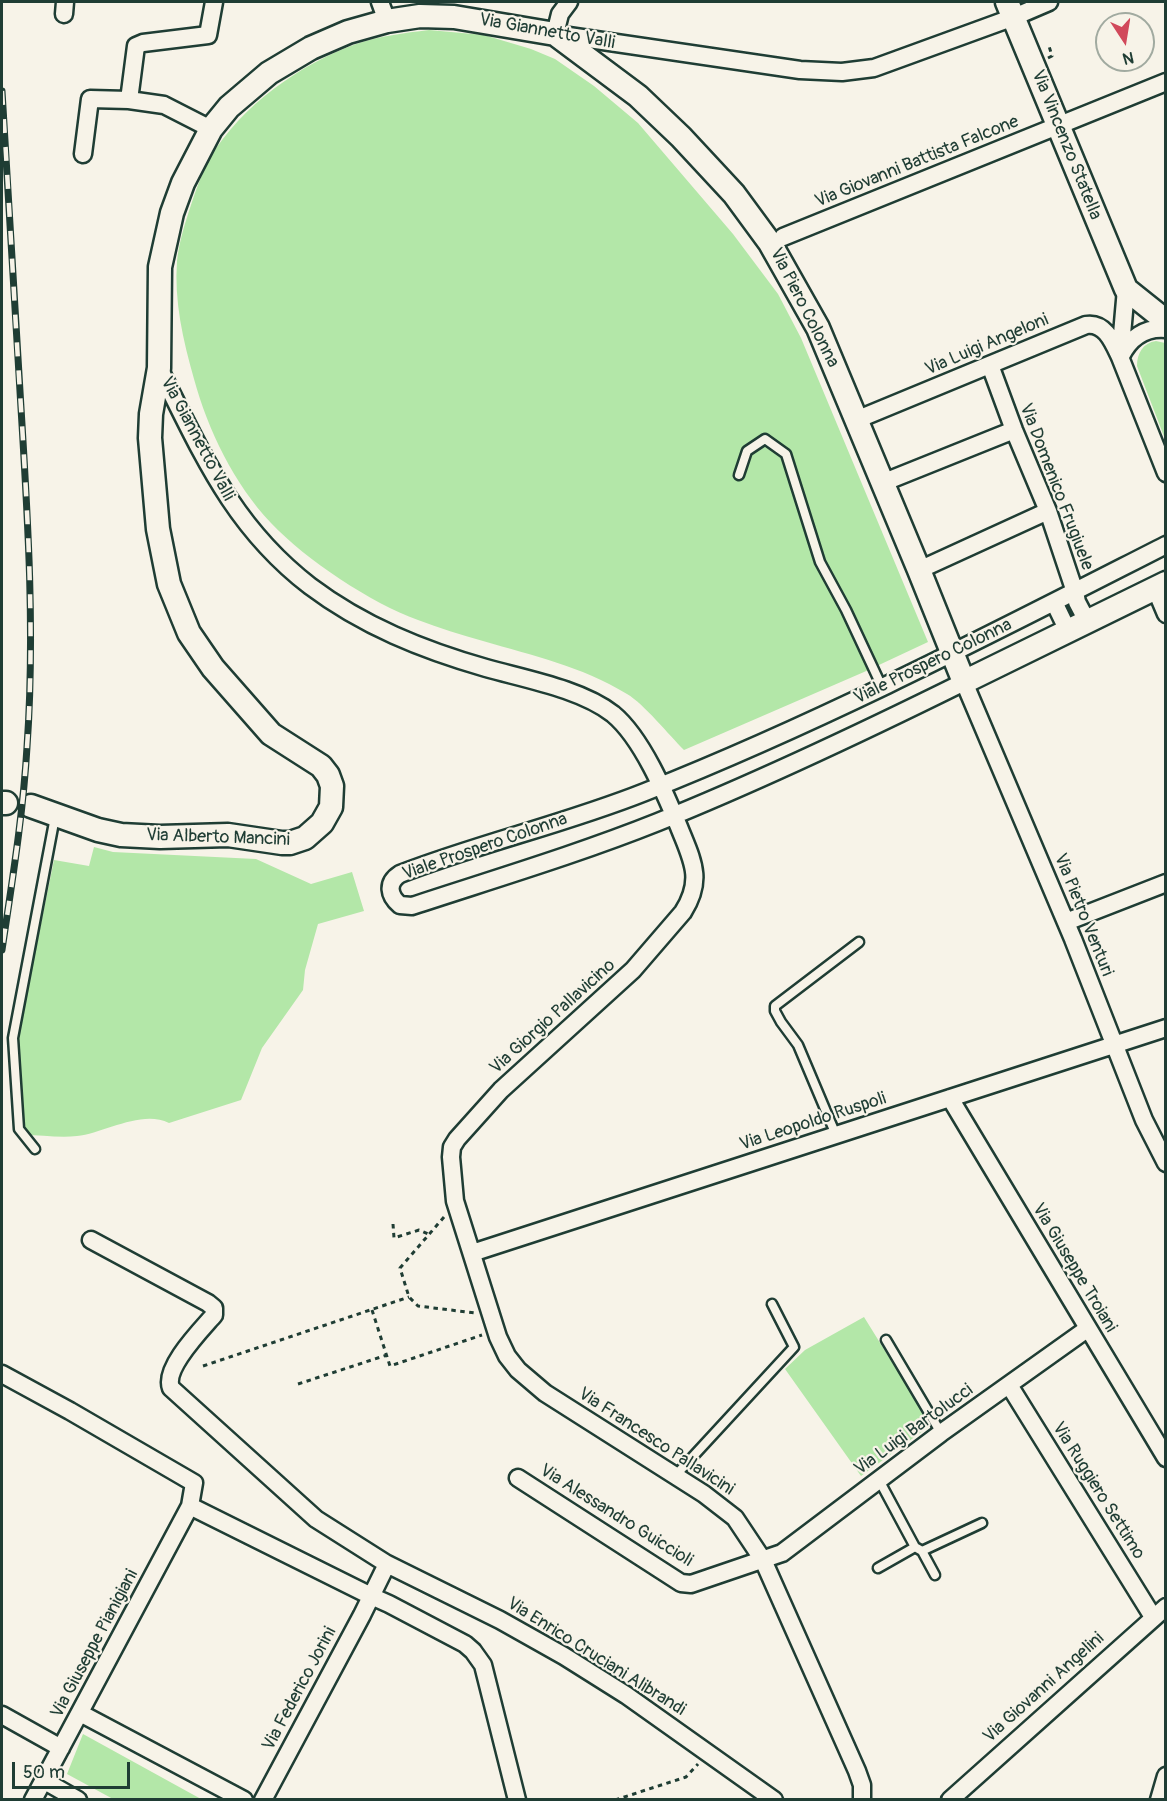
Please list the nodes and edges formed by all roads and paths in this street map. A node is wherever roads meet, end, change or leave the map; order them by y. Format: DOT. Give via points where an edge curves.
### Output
graph roads {
  1 [pos="214,2"];
  2 [pos="569,2"];
  3 [pos="1048,2"];
  4 [pos="1010,9"];
  5 [pos="383,11"];
  6 [pos="555,34"];
  7 [pos="1166,82"];
  8 [pos="129,100"];
  9 [pos="1058,127"];
  10 [pos="211,129"];
  11 [pos="83,154"];
  12 [pos="783,237"];
  13 [pos="1126,289"];
  14 [pos="1166,321"];
  15 [pos="1166,328"];
  16 [pos="1120,357"];
  17 [pos="990,365"];
  18 [pos="159,368"];
  19 [pos="856,420"];
  20 [pos="1014,430"];
  21 [pos="1166,473"];
  22 [pos="739,475"];
  23 [pos="882,483"];
  24 [pos="1048,511"];
  25 [pos="1166,545"];
  26 [pos="920,570"];
  27 [pos="1160,585"];
  28 [pos="1076,591"];
  29 [pos="1054,602"];
  30 [pos="1166,614"];
  31 [pos="1077,626"];
  32 [pos="952,652"];
  33 [pos="964,682"];
  34 [pos="882,687"];
  35 [pos="660,786"];
  36 [pos="31,806"];
  37 [pos="56,815"];
  38 [pos="674,815"];
  39 [pos="1166,883"];
  40 [pos="1066,922"];
  41 [pos="859,942"];
  42 [pos="1166,1028"];
  43 [pos="1115,1044"];
  44 [pos="950,1098"];
  45 [pos="836,1135"];
  46 [pos="35,1149"];
  47 [pos="1166,1163"];
  48 [pos="445,1216"];
  49 [pos="393,1224"];
  50 [pos="428,1234"];
  51 [pos="91,1240"];
  52 [pos="472,1253"];
  53 [pos="410,1297"];
  54 [pos="772,1305"];
  55 [pos="372,1310"];
  56 [pos="486,1321"];
  57 [pos="1087,1329"];
  58 [pos="886,1340"];
  59 [pos="387,1355"];
  60 [pos="203,1366"];
  61 [pos="2,1374"];
  62 [pos="298,1384"];
  63 [pos="1009,1386"];
  64 [pos="941,1433"];
  65 [pos="1166,1458"];
  66 [pos="675,1476"];
  67 [pos="518,1478"];
  68 [pos="879,1480"];
  69 [pos="190,1506"];
  70 [pos="982,1522"];
  71 [pos="919,1549"];
  72 [pos="763,1560"];
  73 [pos="387,1564"];
  74 [pos="878,1568"];
  75 [pos="935,1575"];
  76 [pos="371,1596"];
  77 [pos="1159,1612"];
  78 [pos="80,1713"];
  79 [pos="2,1715"];
  80 [pos="61,1748"];
  81 [pos="709,1752"];
  82 [pos="1166,1776"];
  83 [pos="43,1780"];
  84 [pos="33,1800"];
  85 [pos="78,1800"];
  86 [pos="244,1800"];
  87 [pos="263,1800"];
  88 [pos="517,1800"];
  89 [pos="615,1800"];
  90 [pos="774,1800"];
  91 [pos="862,1800"];
  92 [pos="950,1800"];
  93 [pos="1159,1800"];
  1 -- 8 [label="street" via="208,35 136,46"];
  2 -- 6 [label="street" via="560,14"];
  3 -- 4 [label="street, Via Giannetto Valli"];
  4 -- 6 [label="street, Via Giannetto Valli" via="891,62 842,72 800,70"];
  4 -- 9 [label="street, Via Vincenzo Statella"];
  5 -- 6 [label="street, Via Giannetto Valli" via="454,17"];
  5 -- 10 [label="street, Via Giannetto Valli" via="269,73 229,107"];
  6 -- 19 [label="street, Via Piero Colonna" via="638,96 709,166 751,216 809,311"];
  7 -- 9 [label="street, Via Giovanni Battista Falcone"];
  8 -- 10 [label="street" via="164,105"];
  8 -- 11 [label="street" via="90,99"];
  9 -- 12 [label="street, Via Giovanni Battista Falcone"];
  9 -- 13 [label="street, Via Vincenzo Statella"];
  10 -- 18 [label="street, Via Giannetto Valli" via="177,197 165,240 159,285"];
  13 -- 14 [label="street"];
  13 -- 16 [label="street"];
  15 -- 16 [label="street" via="1142,333 1129,342"];
  16 -- 17 [label="street, Via Luigi Angeloni" via="1105,332 1090,324"];
  16 -- 21 [label="street"];
  17 -- 19 [label="street, Via Luigi Angeloni"];
  17 -- 20 [label="street, Via Domenico Frugiuele"];
  18 -- 35 [label="street, Via Giannetto Valli" via="223,491 257,537 290,569 337,605 394,636 597,703 628,730"];
  18 -- 37 [label="street, Via Alberto Mancini" via="150,438 159,542 184,624 200,651 264,728 325,771 332,786 331,807 312,834 282,843 238,836 121,835"];
  19 -- 23 [label="street, Via Piero Colonna"];
  20 -- 23 [label="street"];
  20 -- 24 [label="street, Via Domenico Frugiuele"];
  22 -- 34 [label="lane" via="747,451 765,439 786,454 820,562"];
  23 -- 26 [label="street, Via Piero Colonna"];
  24 -- 26 [label="street"];
  24 -- 28 [label="street, Via Domenico Frugiuele"];
  25 -- 28 [label="street, Viale Prospero Colonna"];
  26 -- 32 [label="street, Via Piero Colonna"];
  27 -- 30 [label="street"];
  27 -- 31 [label="street, Viale Prospero Colonna"];
  28 -- 29 [label="street, Viale Prospero Colonna"];
  28 -- 31 [label="street, Via Domenico Frugiuele"];
  29 -- 31 [label="street"];
  29 -- 32 [label="street, Viale Prospero Colonna"];
  31 -- 33 [label="street, Viale Prospero Colonna"];
  32 -- 33 [label="street, Via Piero Colonna"];
  32 -- 34 [label="street, Viale Prospero Colonna"];
  33 -- 38 [label="street, Viale Prospero Colonna" via="819,753"];
  33 -- 40 [label="street, Via Pietro Venturi"];
  34 -- 35 [label="street, Viale Prospero Colonna"];
  35 -- 38 [label="street, Via Giannetto Valli"];
  35 -- 38 [label="street, Viale Prospero Colonna" via="400,874 392,882 392,897 400,905 412,906"];
  36 -- 37 [label="street, Via Alberto Mancini"];
  37 -- 46 [label="lane" via="13,1038 19,1129"];
  38 -- 52 [label="street, Via Giorgio Pallavicino" via="694,868 693,892 683,912 633,970 501,1090 452,1147 455,1201"];
  39 -- 40 [label="street"];
  40 -- 43 [label="street, Via Pietro Venturi"];
  41 -- 45 [label="lane" via="774,1009 798,1045"];
  42 -- 43 [label="street, Via Leopoldo Ruspoli"];
  43 -- 44 [label="street, Via Leopoldo Ruspoli"];
  43 -- 47 [label="street, Via Pietro Venturi" via="1144,1120"];
  44 -- 45 [label="street, Via Leopoldo Ruspoli"];
  44 -- 57 [label="street, Via Giuseppe Troiani"];
  45 -- 52 [label="street, Via Leopoldo Ruspoli"];
  48 -- 50 [label="path"];
  49 -- 50 [label="path" via="394,1238 419,1230"];
  50 -- 53 [label="path" via="400,1268"];
  51 -- 73 [label="street, Via Enrico Cruciani Alibrandi" via="214,1308 214,1315 188,1344 170,1377 171,1388 316,1519"];
  52 -- 56 [label="street, Via Francesco Pallavicini"];
  53 -- 55 [label="path"];
  53 -- 56 [label="path" via="418,1306"];
  54 -- 66 [label="lane" via="794,1347"];
  55 -- 59 [label="path"];
  55 -- 60 [label="path"];
  56 -- 59 [label="path" via="482,1335 390,1366"];
  56 -- 66 [label="street, Via Francesco Pallavicini" via="507,1356 532,1382"];
  57 -- 63 [label="street, Via Luigi Bartolucci"];
  57 -- 65 [label="street, Via Giuseppe Troiani"];
  58 -- 64 [label="lane"];
  59 -- 62 [label="path"];
  61 -- 69 [label="street" via="194,1483"];
  63 -- 64 [label="street, Via Luigi Bartolucci"];
  63 -- 77 [label="street, Via Ruggiero Settimo"];
  64 -- 68 [label="street, Via Luigi Bartolucci"];
  66 -- 72 [label="street, Via Francesco Pallavicini" via="735,1518"];
  67 -- 72 [label="street, Via Alessandro Guiccioli" via="681,1583 702,1581"];
  68 -- 71 [label="lane"];
  68 -- 72 [label="street, Via Luigi Bartolucci" via="782,1553"];
  69 -- 76 [label="street"];
  69 -- 78 [label="street, Via Giuseppe Pianigiani"];
  70 -- 71 [label="lane"];
  71 -- 74 [label="lane"];
  71 -- 75 [label="lane"];
  72 -- 91 [label="street, Via Francesco Pallavicini" via="857,1771"];
  73 -- 76 [label="street"];
  73 -- 81 [label="street, Via Enrico Cruciani Alibrandi" via="564,1656"];
  76 -- 87 [label="street, Via Federico Jorini"];
  76 -- 88 [label="street" via="465,1644 478,1657"];
  77 -- 92 [label="street, Via Giovanni Angelini"];
  78 -- 80 [label="street, Via Giuseppe Pianigiani"];
  78 -- 86 [label="street"];
  79 -- 80 [label="street"];
  80 -- 83 [label="street, Via Giuseppe Pianigiani"];
  81 -- 89 [label="path" via="686,1777"];
  81 -- 90 [label="street, Via Enrico Cruciani Alibrandi"];
  82 -- 93 [label="street"];
  83 -- 84 [label="street, Via Giuseppe Pianigiani"];
  83 -- 85 [label="street"];
}
